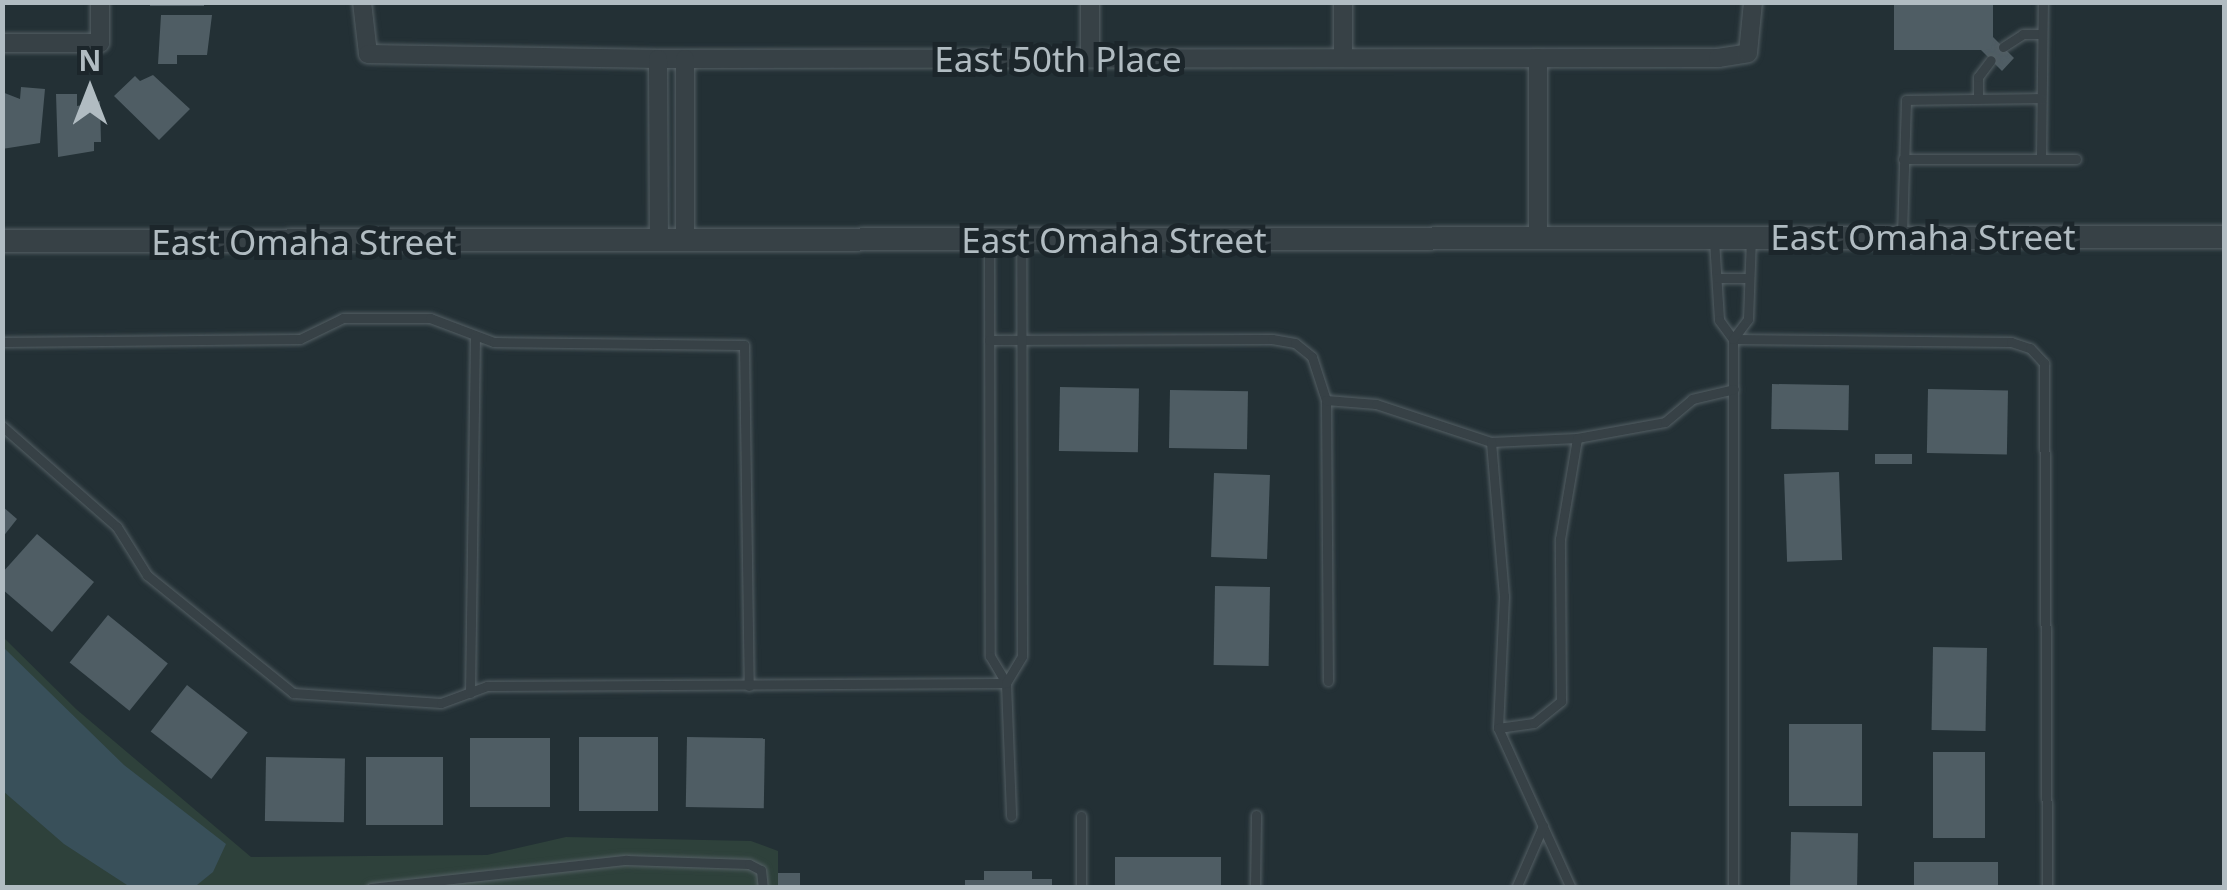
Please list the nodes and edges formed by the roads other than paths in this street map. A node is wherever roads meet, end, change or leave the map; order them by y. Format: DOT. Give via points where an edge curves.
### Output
graph roads {
  1 [pos="100,2"];
  2 [pos="362,2"];
  3 [pos="1090,2"];
  4 [pos="1344,2"];
  5 [pos="1753,2"];
  6 [pos="2042,2"];
  7 [pos="2042,34"];
  8 [pos="2,43"];
  9 [pos="2003,47"];
  10 [pos="1090,58"];
  11 [pos="1344,58"];
  12 [pos="1538,58"];
  13 [pos="658,59"];
  14 [pos="685,59"];
  15 [pos="1991,60"];
  16 [pos="1978,98"];
  17 [pos="2041,98"];
  18 [pos="1903,158"];
  19 [pos="2041,158"];
  20 [pos="2076,158"];
  21 [pos="2224,237"];
  22 [pos="1538,238"];
  23 [pos="1714,238"];
  24 [pos="1752,238"];
  25 [pos="1902,238"];
  26 [pos="988,240"];
  27 [pos="1021,240"];
  28 [pos="2,241"];
  29 [pos="659,242"];
  30 [pos="685,242"];
  31 [pos="1718,278"];
  32 [pos="1749,278"];
  33 [pos="475,336"];
  34 [pos="1733,339"];
  35 [pos="989,340"];
  36 [pos="1020,340"];
  37 [pos="2,342"];
  38 [pos="1734,388"];
  39 [pos="1326,400"];
  40 [pos="2,426"];
  41 [pos="1577,438"];
  42 [pos="1491,442"];
  43 [pos="1328,681"];
  44 [pos="1006,684"];
  45 [pos="749,686"];
  46 [pos="470,693"];
  47 [pos="1498,728"];
  48 [pos="1256,815"];
  49 [pos="1011,816"];
  50 [pos="1081,816"];
  51 [pos="1543,826"];
  52 [pos="371,888"];
  53 [pos="762,888"];
  54 [pos="1082,888"];
  55 [pos="1254,888"];
  56 [pos="1516,888"];
  57 [pos="1570,888"];
  58 [pos="1733,888"];
  59 [pos="2047,888"];
  1 -- 8 [label="street" via="100,42"];
  2 -- 13 [label="street, East 50th Place" via="368,54"];
  3 -- 10 [label="street"];
  4 -- 11 [label="street"];
  5 -- 12 [label="street, East 50th Place" via="1748,54"];
  6 -- 7 [label="lane"];
  7 -- 9 [label="lane" via="2023,34"];
  7 -- 17 [label="lane"];
  10 -- 11 [label="street, East 50th Place"];
  10 -- 14 [label="street, East 50th Place"];
  11 -- 12 [label="street, East 50th Place"];
  12 -- 22 [label="street"];
  13 -- 14 [label="street, East 50th Place"];
  13 -- 29 [label="street"];
  14 -- 30 [label="street"];
  15 -- 16 [label="lane" via="1978,76"];
  16 -- 17 [label="lane"];
  16 -- 18 [label="lane" via="1906,100"];
  17 -- 19 [label="lane"];
  18 -- 19 [label="lane"];
  18 -- 25 [label="lane"];
  19 -- 20 [label="lane"];
  21 -- 25 [label="street, East Omaha Street"];
  22 -- 23 [label="street, East Omaha Street"];
  22 -- 27 [label="street, East Omaha Street"];
  23 -- 24 [label="street, East Omaha Street"];
  23 -- 31 [label="lane"];
  24 -- 25 [label="street, East Omaha Street"];
  24 -- 32 [label="lane"];
  26 -- 27 [label="street, East Omaha Street"];
  26 -- 30 [label="street, East Omaha Street"];
  26 -- 35 [label="lane"];
  27 -- 36 [label="lane"];
  28 -- 29 [label="street, East Omaha Street"];
  29 -- 30 [label="street, East Omaha Street"];
  31 -- 32 [label="lane"];
  31 -- 34 [label="lane" via="1719,320"];
  32 -- 34 [label="lane" via="1748,319"];
  33 -- 37 [label="lane" via="430,318 343,318 300,339"];
  33 -- 45 [label="lane" via="494,342 744,345"];
  33 -- 46 [label="lane"];
  34 -- 38 [label="lane"];
  34 -- 59 [label="lane" via="2011,342 2030,348 2044,363"];
  35 -- 36 [label="lane"];
  35 -- 44 [label="lane" via="990,656"];
  36 -- 39 [label="lane" via="1295,344 1320,371"];
  36 -- 44 [label="lane" via="1022,656"];
  38 -- 41 [label="lane" via="1692,399 1665,422"];
  38 -- 58 [label="lane"];
  39 -- 42 [label="lane" via="1376,404"];
  39 -- 43 [label="lane"];
  40 -- 46 [label="lane" via="117,527 146,575 293,693 441,704"];
  41 -- 42 [label="lane"];
  41 -- 47 [label="lane" via="1560,538 1560,701 1534,724"];
  42 -- 47 [label="lane" via="1504,596"];
  44 -- 45 [label="lane"];
  44 -- 49 [label="lane"];
  45 -- 46 [label="lane" via="487,686"];
  47 -- 51 [label="lane"];
  48 -- 55 [label="lane"];
  50 -- 54 [label="lane"];
  51 -- 56 [label="lane"];
  51 -- 57 [label="lane"];
  52 -- 53 [label="lane" via="626,860 749,864 761,870"];
}
